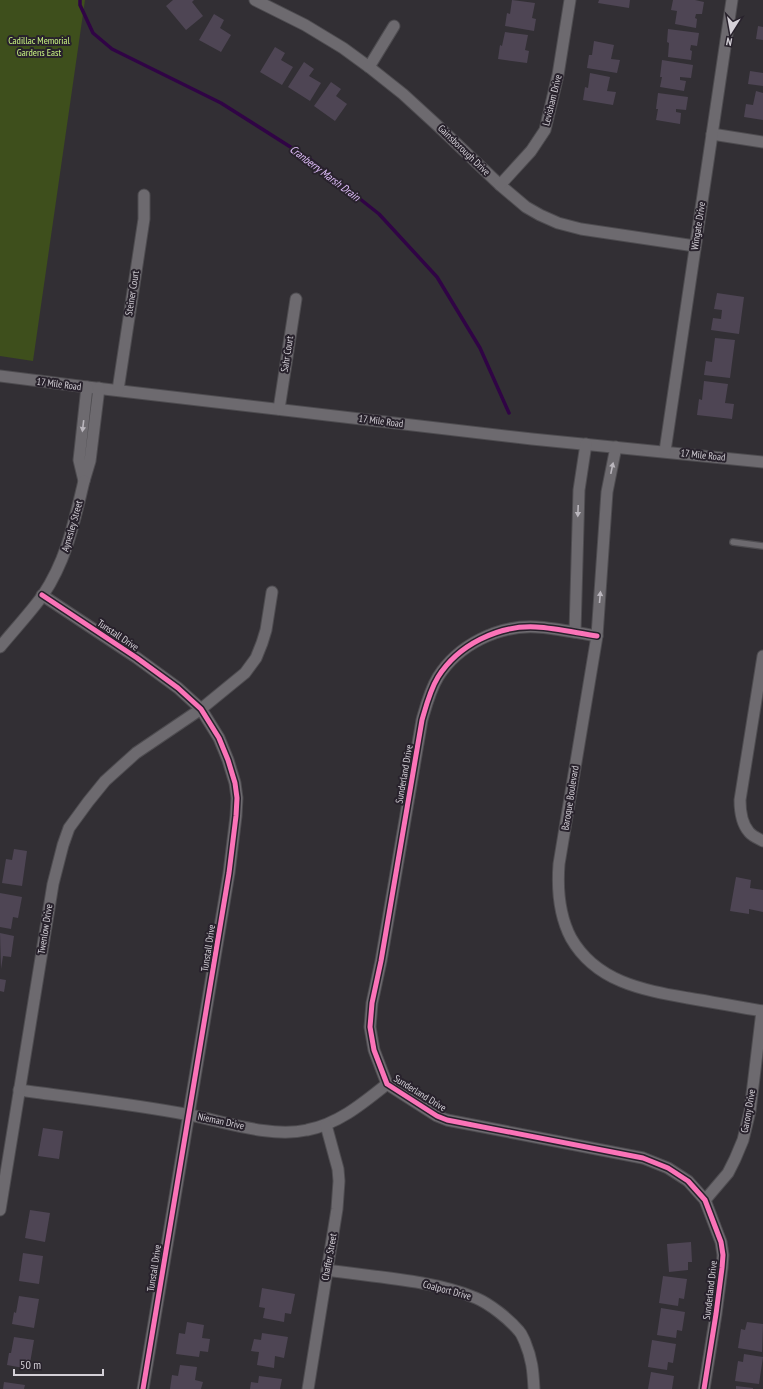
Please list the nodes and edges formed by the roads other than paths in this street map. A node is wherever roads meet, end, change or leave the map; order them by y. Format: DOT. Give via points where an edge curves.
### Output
graph roads {
  1 [pos="255,0"];
  2 [pos="570,0"];
  3 [pos="732,0"];
  4 [pos="394,26"];
  5 [pos="369,67"];
  6 [pos="712,134"];
  7 [pos="763,142"];
  8 [pos="500,185"];
  9 [pos="144,195"];
  10 [pos="695,246"];
  11 [pos="296,299"];
  12 [pos="0,376"];
  13 [pos="87,387"];
  14 [pos="99,388"];
  15 [pos="118,390"];
  16 [pos="278,409"];
  17 [pos="586,444"];
  18 [pos="616,447"];
  19 [pos="665,452"];
  20 [pos="763,462"];
  21 [pos="84,481"];
  22 [pos="733,542"];
  23 [pos="763,546"];
  24 [pos="272,592"];
  25 [pos="42,595"];
  26 [pos="575,632"];
  27 [pos="596,636"];
  28 [pos="0,647"];
  29 [pos="763,656"];
  30 [pos="201,709"];
  31 [pos="763,841"];
  32 [pos="763,1011"];
  33 [pos="387,1084"];
  34 [pos="19,1090"];
  35 [pos="189,1115"];
  36 [pos="326,1125"];
  37 [pos="705,1200"];
  38 [pos="0,1210"];
  39 [pos="327,1270"];
  40 [pos="143,1389"];
  41 [pos="308,1389"];
  42 [pos="534,1389"];
  43 [pos="704,1389"];
  1 -- 5 [label="street, Gainsborough Drive" via="312,29"];
  2 -- 8 [label="street, Levisham Drive" via="558,75 545,130 531,151"];
  3 -- 6 [label="street, Wingate Drive"];
  4 -- 5 [label="street"];
  5 -- 8 [label="street, Gainsborough Drive" via="403,94"];
  6 -- 7 [label="street"];
  6 -- 10 [label="street, Wingate Drive"];
  8 -- 10 [label="street, Gainsborough Drive" via="526,207 558,223 581,229"];
  9 -- 15 [label="street, Steiner Court" via="144,219"];
  10 -- 19 [label="street, Wingate Drive"];
  11 -- 16 [label="street, Sahr Court"];
  12 -- 13 [label="street, 17 Mile Road"];
  13 -- 14 [label="street, 17 Mile Road"];
  13 -- 21 [label="street, Aynesley Street, one-way" via="79,460"];
  14 -- 15 [label="street, 17 Mile Road"];
  14 -- 21 [label="street, Aynesley Street" via="90,461"];
  15 -- 16 [label="street, 17 Mile Road"];
  16 -- 17 [label="street, 17 Mile Road"];
  17 -- 18 [label="street, 17 Mile Road"];
  17 -- 26 [label="street, one-way" via="579,490"];
  18 -- 19 [label="street, 17 Mile Road"];
  27 -- 18 [label="street, Baroque Boulevard, one-way" via="607,492"];
  19 -- 20 [label="street, 17 Mile Road"];
  21 -- 25 [label="street, Aynesley Street" via="72,534 55,574"];
  22 -- 23 [label="lane"];
  24 -- 30 [label="street, Twenlow Drive" via="266,630 256,658 245,674"];
  25 -- 28 [label="street, Aynesley Street"];
  25 -- 30 [label="street, Tunstall Drive" via="137,658 178,688"];
  26 -- 27 [label="street, Sunderland Drive"];
  26 -- 33 [label="street, Sunderland Drive" via="535,627 516,628 484,638 470,645 450,662 437,678 428,699 382,961 372,1003 372,1041"];
  27 -- 32 [label="street, Baroque Boulevard" via="559,864 557,884 566,928 577,948 588,960 596,968 616,979 655,992"];
  29 -- 31 [label="street" via="740,800 743,821 749,833"];
  30 -- 34 [label="street, Twenlow Drive" via="136,753 119,768 88,802 69,828 53,884"];
  30 -- 35 [label="street, Tunstall Drive" via="219,738 228,760 235,783 236,816"];
  32 -- 37 [label="street, Garony Drive" via="750,1111 743,1140 728,1173"];
  33 -- 36 [label="street, Nieman Drive" via="343,1117"];
  33 -- 37 [label="street, Sunderland Drive" via="447,1120 643,1158 678,1174"];
  34 -- 35 [label="street, Nieman Drive"];
  34 -- 38 [label="street, Twenlow Drive"];
  35 -- 36 [label="street, Nieman Drive" via="273,1132 306,1131"];
  35 -- 40 [label="street, Tunstall Drive"];
  36 -- 39 [label="street, Chaffer Street" via="339,1181"];
  37 -- 43 [label="street, Sunderland Drive" via="721,1242 723,1255"];
  39 -- 41 [label="street, Chaffer Street"];
  39 -- 42 [label="street, Coalport Drive" via="422,1283 477,1299 496,1310 520,1332 529,1351"];
}
